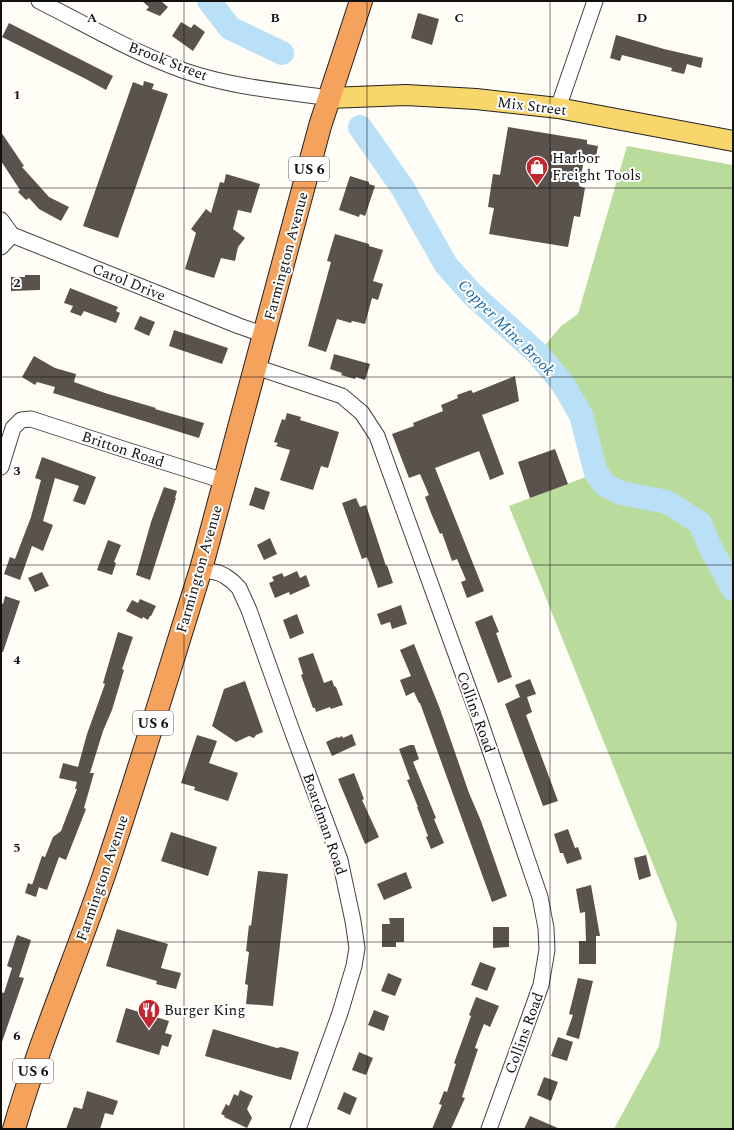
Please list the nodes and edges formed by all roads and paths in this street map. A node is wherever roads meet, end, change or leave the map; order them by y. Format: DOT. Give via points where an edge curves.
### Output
graph roads {
  1 [pos="39,1"];
  2 [pos="361,1"];
  3 [pos="595,1"];
  4 [pos="329,98"];
  5 [pos="558,108"];
  6 [pos="733,141"];
  7 [pos="1,220"];
  8 [pos="12,236"];
  9 [pos="1,247"];
  10 [pos="265,335"];
  11 [pos="256,367"];
  12 [pos="1,467"];
  13 [pos="224,481"];
  14 [pos="201,569"];
  15 [pos="14,1129"];
  16 [pos="298,1129"];
  17 [pos="489,1129"];
  1 -- 4 [label="street, Brook Street" via="132,48 185,71 241,85"];
  2 -- 4 [label="highway, Farmington Avenue / US 6"];
  3 -- 5 [label="street"];
  4 -- 5 [label="main road, Mix Street" via="416,96 476,99"];
  4 -- 10 [label="highway, Farmington Avenue / US 6"];
  5 -- 6 [label="main road, Mix Street"];
  7 -- 8 [label="street"];
  8 -- 9 [label="street"];
  8 -- 10 [label="street, Carol Drive"];
  10 -- 11 [label="highway, Farmington Avenue / US 6"];
  11 -- 13 [label="highway, Farmington Avenue / US 6"];
  11 -- 17 [label="street, Collins Road" via="342,396 362,413 377,436 491,752 540,897 547,950 541,985"];
  12 -- 13 [label="street, Britton Road" via="13,428 21,420 31,419"];
  13 -- 14 [label="highway, Farmington Avenue / US 6"];
  14 -- 15 [label="highway, Farmington Avenue / US 6" via="113,848 21,1103"];
  14 -- 16 [label="street, Boardman Road" via="219,573 232,581 239,588 249,610 340,860 353,921 357,948 354,966 340,1013"];
}
